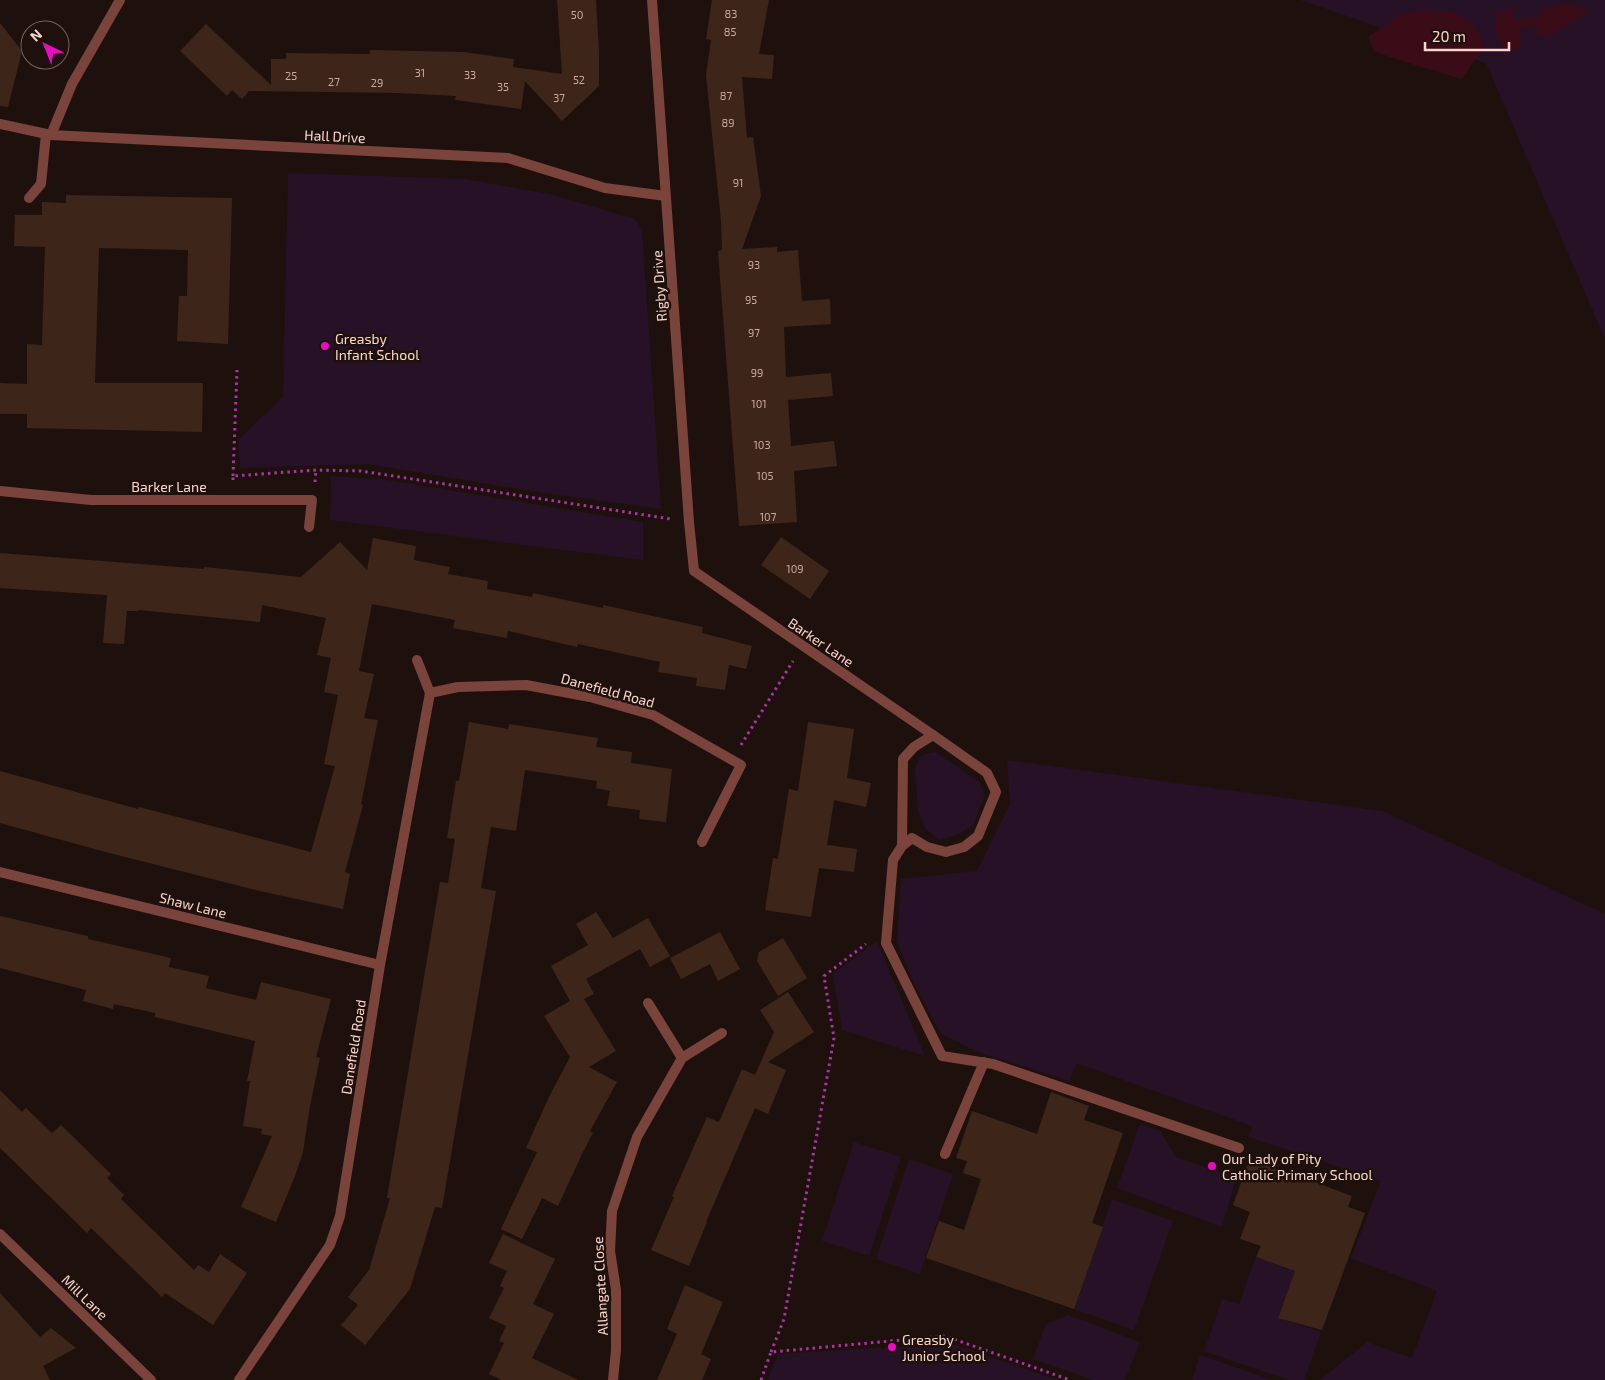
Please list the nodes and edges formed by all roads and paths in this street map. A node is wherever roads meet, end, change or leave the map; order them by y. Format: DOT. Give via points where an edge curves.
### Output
graph roads {
  1 [pos="120,0"];
  2 [pos="652,0"];
  3 [pos="0,124"];
  4 [pos="48,134"];
  5 [pos="666,196"];
  6 [pos="29,198"];
  7 [pos="237,370"];
  8 [pos="233,476"];
  9 [pos="0,491"];
  10 [pos="233,499"];
  11 [pos="689,522"];
  12 [pos="309,526"];
  13 [pos="694,571"];
  14 [pos="803,646"];
  15 [pos="417,660"];
  16 [pos="430,694"];
  17 [pos="933,735"];
  18 [pos="732,760"];
  19 [pos="702,842"];
  20 [pos="902,846"];
  21 [pos="0,872"];
  22 [pos="888,925"];
  23 [pos="380,965"];
  24 [pos="648,1003"];
  25 [pos="722,1033"];
  26 [pos="682,1058"];
  27 [pos="984,1062"];
  28 [pos="1239,1148"];
  29 [pos="945,1154"];
  30 [pos="0,1234"];
  31 [pos="771,1352"];
  32 [pos="152,1380"];
  33 [pos="240,1380"];
  34 [pos="613,1380"];
  35 [pos="761,1380"];
  36 [pos="1070,1380"];
  1 -- 4 [label="street" via="72,84"];
  2 -- 5 [label="street, Rigby Drive"];
  3 -- 4 [label="street, Hall Drive"];
  4 -- 5 [label="street, Hall Drive" via="508,158 605,188"];
  4 -- 6 [label="street" via="41,184"];
  5 -- 11 [label="street, Rigby Drive"];
  7 -- 8 [label="path"];
  8 -- 10 [label="path"];
  8 -- 11 [label="path" via="361,470"];
  9 -- 10 [label="street, Barker Lane" via="91,500"];
  10 -- 12 [label="street, Barker Lane" via="312,500"];
  11 -- 13 [label="street, Rigby Drive"];
  13 -- 14 [label="street, Barker Lane"];
  14 -- 17 [label="street, Barker Lane"];
  14 -- 18 [label="path"];
  15 -- 16 [label="street"];
  16 -- 18 [label="street, Danefield Road" via="458,687 526,685 590,697 653,716"];
  16 -- 23 [label="street, Danefield Road"];
  17 -- 20 [label="street" via="903,759"];
  17 -- 20 [label="street, Barker Lane" via="987,773 996,792 978,836 964,847 946,852 927,847 912,838"];
  18 -- 19 [label="street" via="741,765"];
  20 -- 22 [label="street" via="893,860"];
  21 -- 23 [label="street, Shaw Lane"];
  22 -- 27 [label="street" via="886,943 942,1056"];
  22 -- 31 [label="path" via="824,976 834,1038 784,1319"];
  23 -- 33 [label="street, Danefield Road" via="340,1216 330,1245"];
  24 -- 26 [label="street"];
  25 -- 26 [label="street, Allangate Close"];
  26 -- 34 [label="street, Allangate Close" via="637,1137 612,1211 610,1251 616,1290"];
  27 -- 28 [label="street"];
  27 -- 29 [label="street"];
  30 -- 32 [label="street, Mill Lane"];
  31 -- 35 [label="path"];
  31 -- 36 [label="path" via="945,1336"];
}
